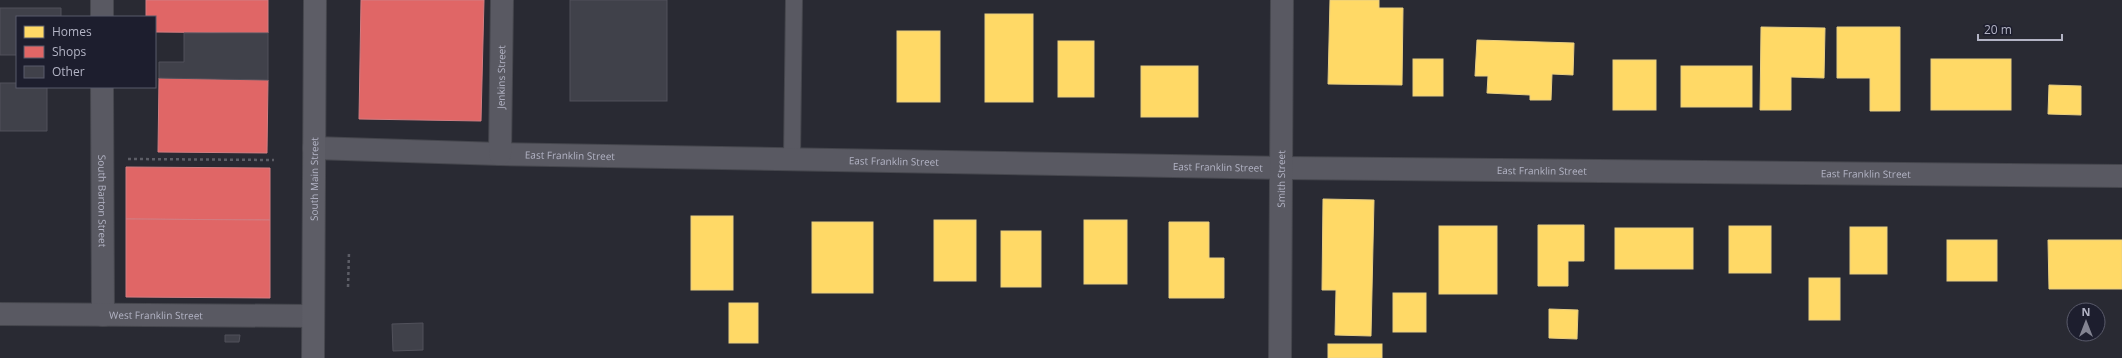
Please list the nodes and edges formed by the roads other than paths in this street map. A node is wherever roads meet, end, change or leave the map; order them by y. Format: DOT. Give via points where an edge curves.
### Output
graph roads {
  1 [pos="102,0"];
  2 [pos="315,0"];
  3 [pos="502,0"];
  4 [pos="794,0"];
  5 [pos="1282,0"];
  6 [pos="102,16"];
  7 [pos="102,88"];
  8 [pos="314,148"];
  9 [pos="500,154"];
  10 [pos="792,158"];
  11 [pos="1282,168"];
  12 [pos="2122,176"];
  13 [pos="0,314"];
  14 [pos="103,315"];
  15 [pos="313,316"];
  16 [pos="313,358"];
  17 [pos="1280,358"];
  1 -- 6 [label="street"];
  2 -- 8 [label="main road, South Main Street"];
  3 -- 9 [label="street, Jenkins Street"];
  4 -- 10 [label="lane"];
  5 -- 11 [label="street, Smith Street"];
  7 -- 14 [label="street, South Barton Street"];
  8 -- 9 [label="street, East Franklin Street"];
  8 -- 15 [label="main road, South Main Street"];
  9 -- 10 [label="street, East Franklin Street"];
  10 -- 11 [label="street, East Franklin Street"];
  11 -- 12 [label="street, East Franklin Street"];
  11 -- 17 [label="street, Smith Street"];
  13 -- 14 [label="street, West Franklin Street"];
  14 -- 15 [label="street, West Franklin Street"];
  15 -- 16 [label="main road, South Main Street"];
}
